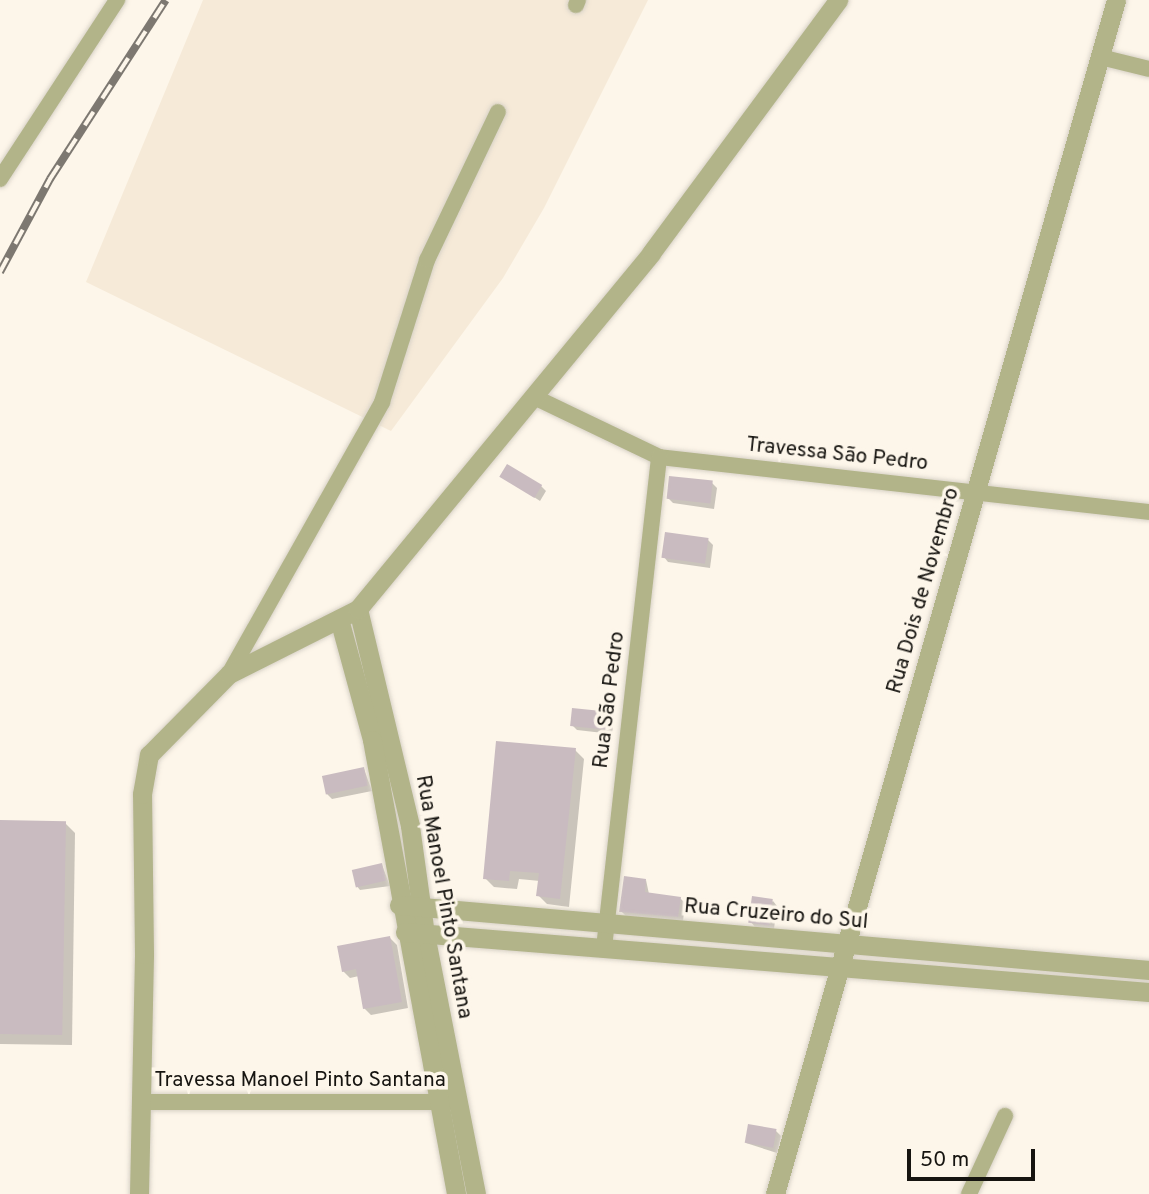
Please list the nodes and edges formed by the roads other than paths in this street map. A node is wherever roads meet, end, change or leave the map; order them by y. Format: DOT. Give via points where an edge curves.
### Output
graph roads {
  1 [pos="117,0"];
  2 [pos="838,0"];
  3 [pos="1116,0"];
  4 [pos="1100,57"];
  5 [pos="1149,69"];
  6 [pos="498,113"];
  7 [pos="0,179"];
  8 [pos="534,397"];
  9 [pos="659,457"];
  10 [pos="976,491"];
  11 [pos="1149,512"];
  12 [pos="358,609"];
  13 [pos="339,619"];
  14 [pos="229,674"];
  15 [pos="399,905"];
  16 [pos="420,907"];
  17 [pos="606,923"];
  18 [pos="415,933"];
  19 [pos="846,945"];
  20 [pos="604,948"];
  21 [pos="1039,960"];
  22 [pos="840,965"];
  23 [pos="1149,970"];
  24 [pos="1036,983"];
  25 [pos="1149,992"];
  26 [pos="143,1102"];
  27 [pos="448,1102"];
  28 [pos="1005,1116"];
  29 [pos="139,1194"];
  30 [pos="456,1194"];
  31 [pos="476,1194"];
  32 [pos="775,1194"];
  33 [pos="969,1194"];
  1 -- 7 [label="street"];
  2 -- 8 [label="street" via="651,254"];
  3 -- 4 [label="street, Rua Dois de Novembro"];
  4 -- 5 [label="street"];
  4 -- 10 [label="street, Rua Dois de Novembro"];
  6 -- 14 [label="street" via="427,260 382,402"];
  8 -- 9 [label="street, Travessa São Pedro"];
  8 -- 12 [label="street"];
  9 -- 10 [label="street, Travessa São Pedro"];
  9 -- 17 [label="street, Rua São Pedro"];
  10 -- 11 [label="street, Travessa São Pedro"];
  10 -- 19 [label="street, Rua Dois de Novembro"];
  12 -- 13 [label="street"];
  12 -- 16 [label="street, Rua Manoel Pinto Santana" via="410,826"];
  13 -- 14 [label="street"];
  13 -- 15 [label="street, Rua Manoel Pinto Santana" via="372,740"];
  14 -- 26 [label="street" via="156,745 145,766"];
  15 -- 16 [label="street, Rua Cruzeiro do Sul"];
  15 -- 18 [label="street, Rua Manoel Pinto Santana"];
  16 -- 17 [label="street, Rua Cruzeiro do Sul"];
  16 -- 18 [label="street, Rua Manoel Pinto Santana"];
  17 -- 19 [label="street, Rua Cruzeiro do Sul"];
  17 -- 20 [label="street, Rua São Pedro"];
  18 -- 20 [label="street, Rua Cruzeiro do Sul"];
  18 -- 27 [label="street, Rua Manoel Pinto Santana"];
  19 -- 21 [label="street, Rua Cruzeiro do Sul"];
  19 -- 22 [label="street, Rua Dois de Novembro"];
  20 -- 22 [label="street, Rua Cruzeiro do Sul"];
  21 -- 23 [label="street, Rua Cruzeiro do Sul"];
  21 -- 24 [label="street"];
  22 -- 24 [label="street, Rua Cruzeiro do Sul"];
  22 -- 32 [label="street, Rua Dois de Novembro"];
  24 -- 25 [label="street, Rua Cruzeiro do Sul"];
  26 -- 27 [label="street, Travessa Manoel Pinto Santana"];
  26 -- 29 [label="street"];
  27 -- 30 [label="street, Rua Manoel Pinto Santana"];
  27 -- 31 [label="street, Rua Manoel Pinto Santana"];
  28 -- 33 [label="street"];
}
